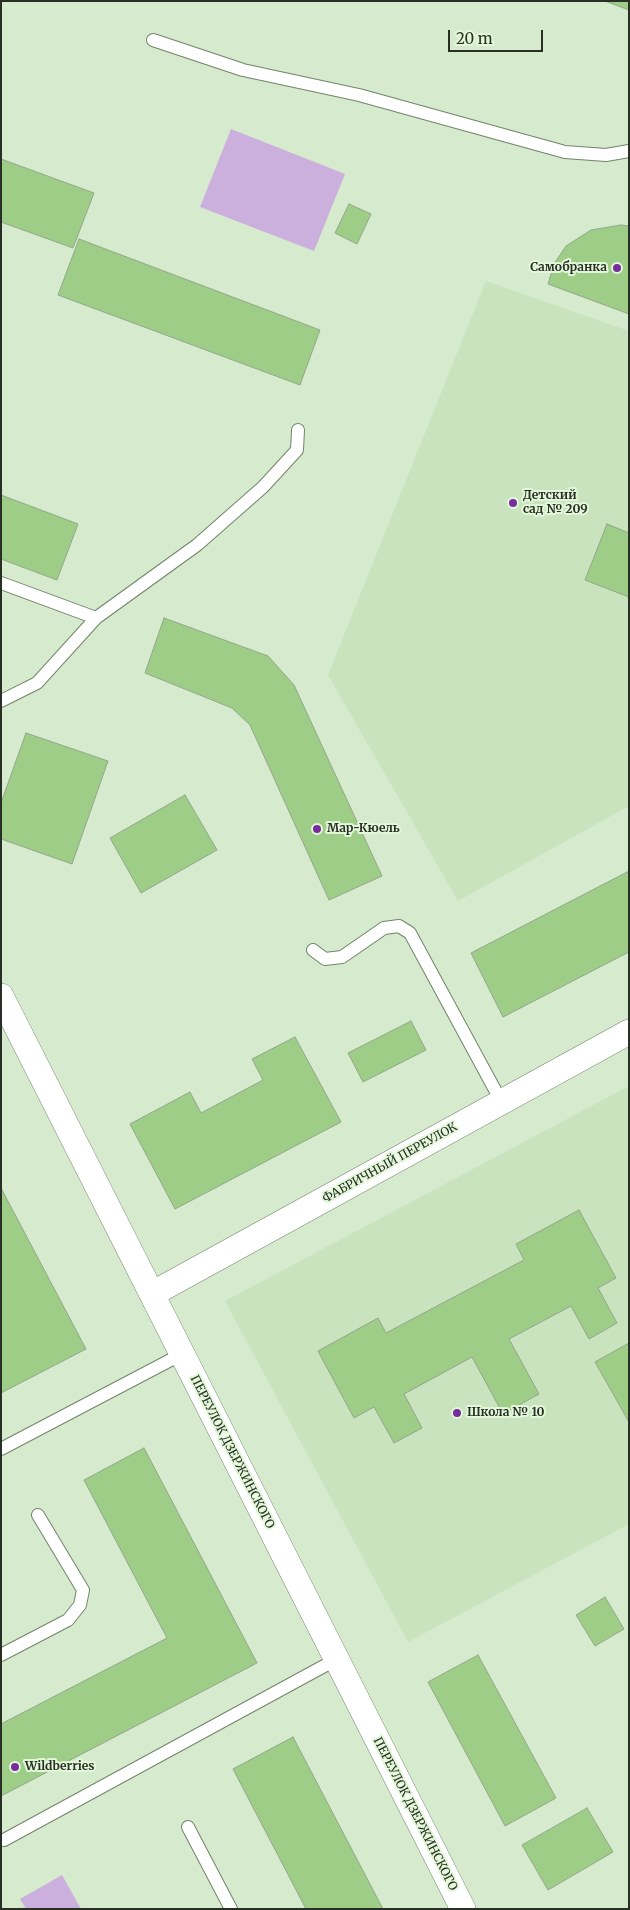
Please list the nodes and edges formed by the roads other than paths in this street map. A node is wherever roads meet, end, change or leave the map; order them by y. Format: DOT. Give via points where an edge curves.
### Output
graph roads {
  1 [pos="153,40"];
  2 [pos="629,151"];
  3 [pos="298,430"];
  4 [pos="1,583"];
  5 [pos="96,618"];
  6 [pos="1,701"];
  7 [pos="312,950"];
  8 [pos="1,996"];
  9 [pos="629,1032"];
  10 [pos="501,1101"];
  11 [pos="152,1294"];
  12 [pos="182,1354"];
  13 [pos="1,1449"];
  14 [pos="38,1515"];
  15 [pos="1,1655"];
  16 [pos="337,1659"];
  17 [pos="188,1827"];
  18 [pos="4,1840"];
  19 [pos="231,1909"];
  20 [pos="463,1909"];
  1 -- 2 [label="lane" via="243,70 359,95 565,152 606,154"];
  3 -- 5 [label="lane" via="297,450 263,487 197,545"];
  4 -- 5 [label="lane"];
  5 -- 6 [label="lane" via="37,683"];
  7 -- 10 [label="lane" via="325,959 342,957 384,928 399,926 410,933"];
  8 -- 11 [label="street, ПЕРЕУЛОК ДЗЕРЖИНСКОГО"];
  9 -- 10 [label="street, ФАБРИЧНЫЙ ПЕРЕУЛОК"];
  10 -- 11 [label="street, ФАБРИЧНЫЙ ПЕРЕУЛОК"];
  11 -- 12 [label="street, ПЕРЕУЛОК ДЗЕРЖИНСКОГО"];
  12 -- 13 [label="lane"];
  12 -- 16 [label="street, ПЕРЕУЛОК ДЗЕРЖИНСКОГО"];
  14 -- 15 [label="lane" via="83,1590 80,1605 68,1620"];
  16 -- 18 [label="lane"];
  16 -- 20 [label="street, ПЕРЕУЛОК ДЗЕРЖИНСКОГО"];
  17 -- 19 [label="lane"];
}
